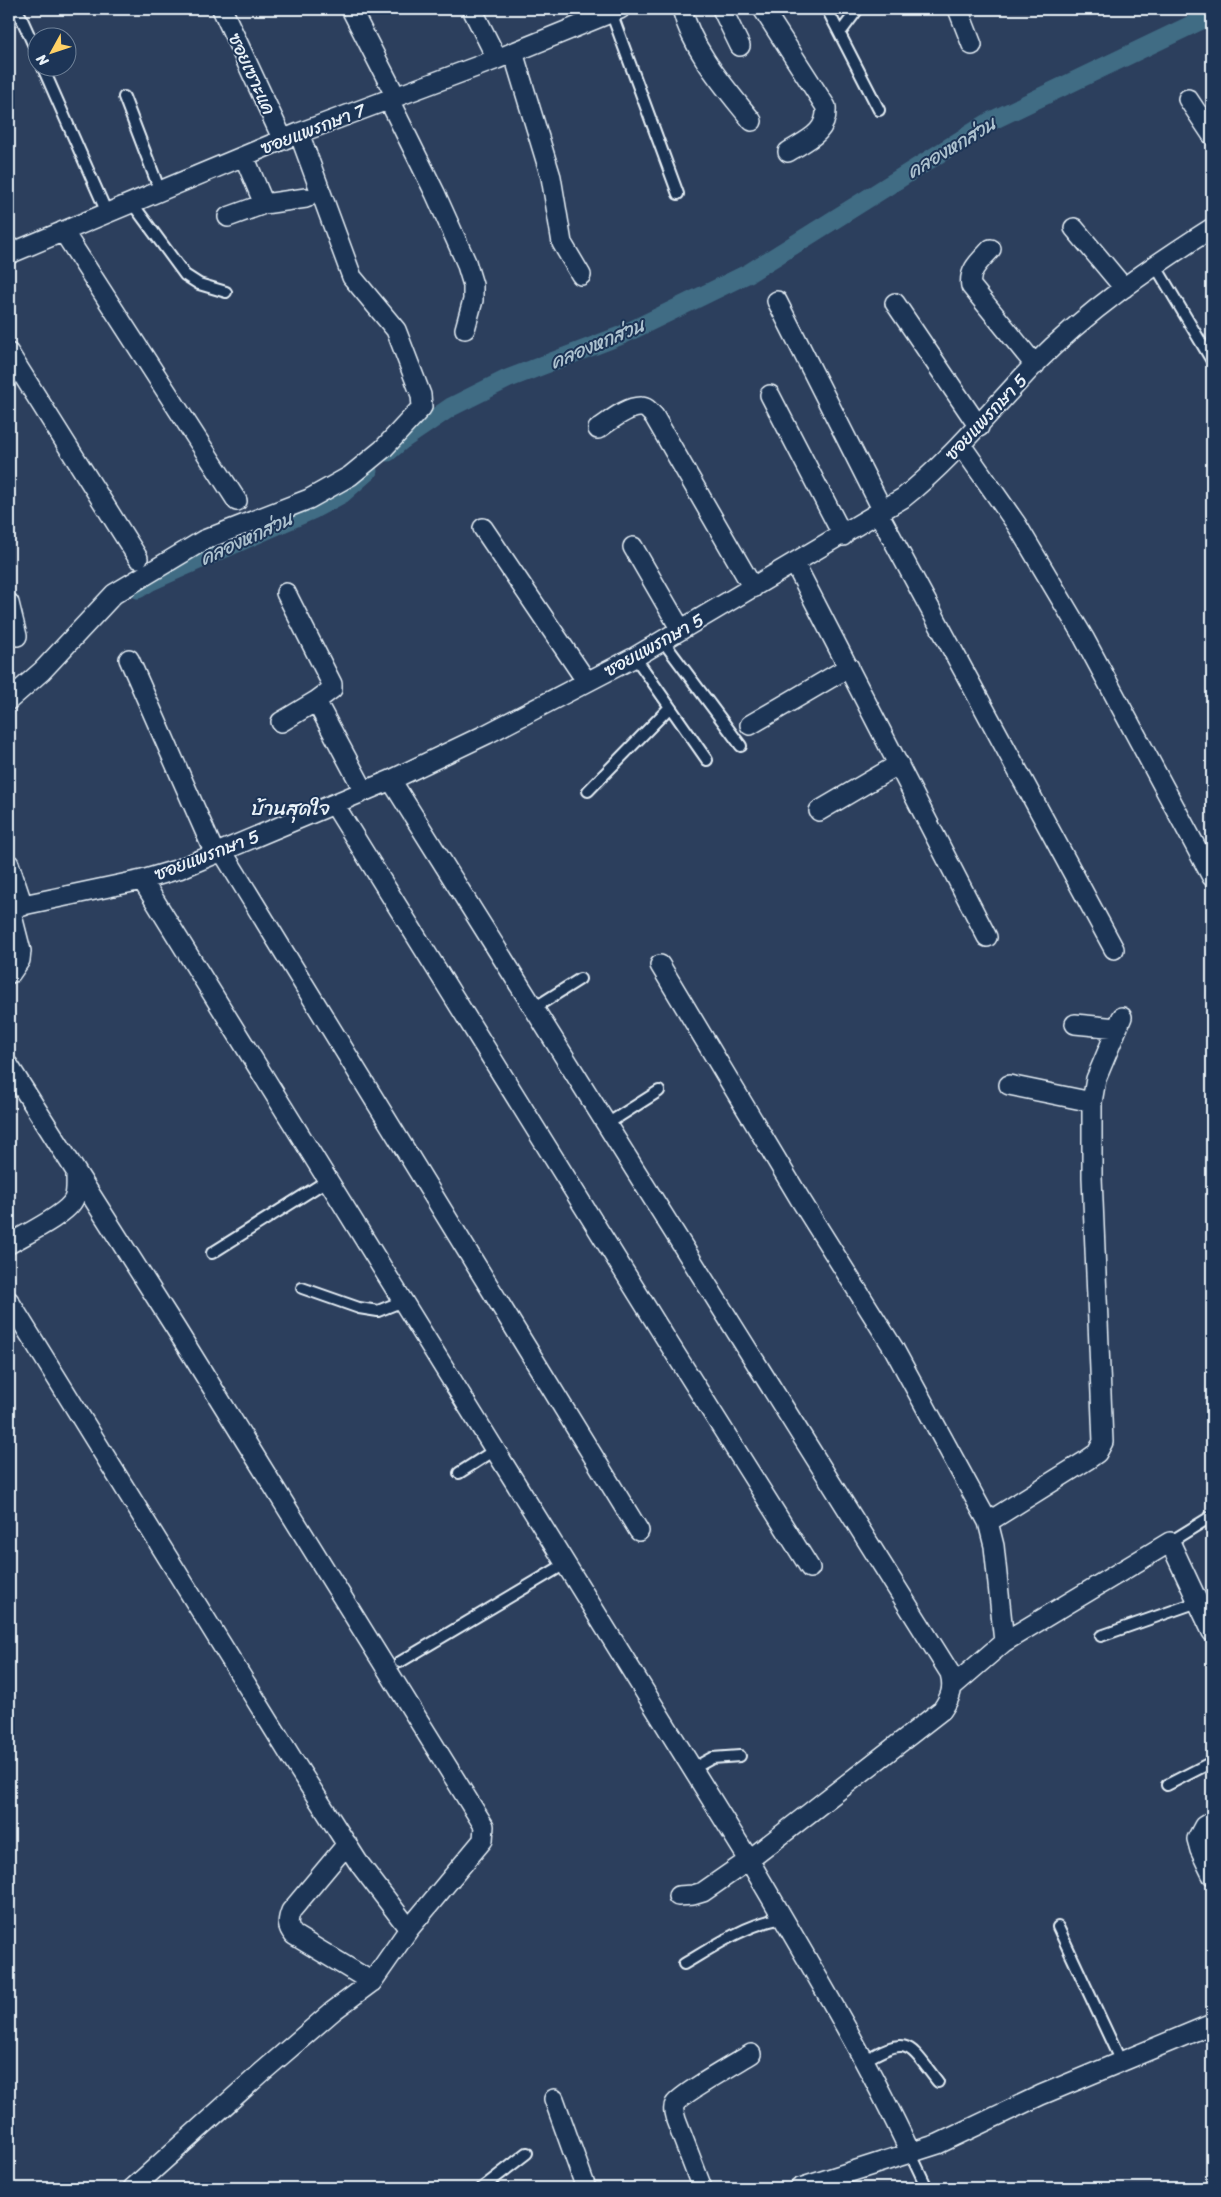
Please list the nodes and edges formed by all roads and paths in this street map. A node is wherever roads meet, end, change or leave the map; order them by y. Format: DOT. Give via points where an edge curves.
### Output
graph roads {
  1 [pos="222,9"];
  2 [pos="351,9"];
  3 [pos="472,9"];
  4 [pos="682,9"];
  5 [pos="722,9"];
  6 [pos="763,9"];
  7 [pos="828,9"];
  8 [pos="858,9"];
  9 [pos="958,9"];
  10 [pos="609,11"];
  11 [pos="20,15"];
  12 [pos="28,33"];
  13 [pos="840,33"];
  14 [pos="972,45"];
  15 [pos="740,46"];
  16 [pos="505,56"];
  17 [pos="47,78"];
  18 [pos="124,98"];
  19 [pos="392,98"];
  20 [pos="1188,98"];
  21 [pos="880,110"];
  22 [pos="752,121"];
  23 [pos="1212,135"];
  24 [pos="291,136"];
  25 [pos="788,152"];
  26 [pos="244,156"];
  27 [pos="160,191"];
  28 [pos="678,194"];
  29 [pos="306,198"];
  30 [pos="132,203"];
  31 [pos="264,204"];
  32 [pos="107,213"];
  33 [pos="228,216"];
  34 [pos="1074,228"];
  35 [pos="1212,228"];
  36 [pos="64,231"];
  37 [pos="990,249"];
  38 [pos="9,254"];
  39 [pos="1155,265"];
  40 [pos="581,275"];
  41 [pos="1124,288"];
  42 [pos="226,292"];
  43 [pos="777,302"];
  44 [pos="894,303"];
  45 [pos="465,329"];
  46 [pos="9,353"];
  47 [pos="1212,361"];
  48 [pos="1034,365"];
  49 [pos="770,395"];
  50 [pos="980,427"];
  51 [pos="598,429"];
  52 [pos="961,445"];
  53 [pos="237,501"];
  54 [pos="881,513"];
  55 [pos="483,528"];
  56 [pos="843,536"];
  57 [pos="633,547"];
  58 [pos="138,558"];
  59 [pos="795,564"];
  60 [pos="754,588"];
  61 [pos="286,593"];
  62 [pos="9,603"];
  63 [pos="681,630"];
  64 [pos="17,636"];
  65 [pos="663,641"];
  66 [pos="635,657"];
  67 [pos="129,658"];
  68 [pos="849,667"];
  69 [pos="587,682"];
  70 [pos="9,700"];
  71 [pos="316,701"];
  72 [pos="670,706"];
  73 [pos="281,722"];
  74 [pos="750,725"];
  75 [pos="741,746"];
  76 [pos="707,760"];
  77 [pos="898,764"];
  78 [pos="391,780"];
  79 [pos="364,791"];
  80 [pos="588,791"];
  81 [pos="334,804"];
  82 [pos="819,811"];
  83 [pos="218,852"];
  84 [pos="9,864"];
  85 [pos="1212,877"];
  86 [pos="142,880"];
  87 [pos="14,907"];
  88 [pos="987,937"];
  89 [pos="1114,949"];
  90 [pos="660,965"];
  91 [pos="11,973"];
  92 [pos="580,979"];
  93 [pos="534,1008"];
  94 [pos="1075,1024"];
  95 [pos="9,1066"];
  96 [pos="1009,1085"];
  97 [pos="659,1091"];
  98 [pos="1084,1101"];
  99 [pos="607,1124"];
  100 [pos="76,1175"];
  101 [pos="328,1180"];
  102 [pos="9,1244"];
  103 [pos="212,1253"];
  104 [pos="302,1288"];
  105 [pos="9,1301"];
  106 [pos="403,1301"];
  107 [pos="495,1450"];
  108 [pos="459,1472"];
  109 [pos="1212,1516"];
  110 [pos="988,1522"];
  111 [pos="639,1531"];
  112 [pos="1170,1542"];
  113 [pos="565,1564"];
  114 [pos="810,1568"];
  115 [pos="1198,1602"];
  116 [pos="1212,1632"];
  117 [pos="1101,1636"];
  118 [pos="1004,1642"];
  119 [pos="400,1662"];
  120 [pos="953,1686"];
  121 [pos="740,1756"];
  122 [pos="1212,1762"];
  123 [pos="692,1769"];
  124 [pos="1167,1785"];
  125 [pos="1212,1821"];
  126 [pos="346,1844"];
  127 [pos="749,1860"];
  128 [pos="1212,1875"];
  129 [pos="678,1896"];
  130 [pos="782,1918"];
  131 [pos="1058,1927"];
  132 [pos="409,1929"];
  133 [pos="684,1964"];
  134 [pos="372,1982"];
  135 [pos="1212,2024"];
  136 [pos="751,2054"];
  137 [pos="864,2061"];
  138 [pos="1121,2062"];
  139 [pos="938,2082"];
  140 [pos="554,2099"];
  141 [pos="910,2152"];
  142 [pos="527,2153"];
  143 [pos="133,2188"];
  144 [pos="482,2188"];
  145 [pos="586,2188"];
  146 [pos="702,2188"];
  147 [pos="800,2188"];
  148 [pos="927,2188"];
  1 -- 24 [label="street, ซอยเซาะแค"];
  2 -- 19 [label="street"];
  3 -- 16 [label="street"];
  4 -- 22 [label="street" via="702,54"];
  5 -- 15 [label="street"];
  6 -- 25 [label="street" via="826,107 825,124 817,134"];
  7 -- 13 [label="lane"];
  8 -- 13 [label="lane"];
  9 -- 14 [label="street"];
  10 -- 16 [label="street, ซอยแพรกษา 7"];
  10 -- 28 [label="lane"];
  11 -- 12 [label="lane"];
  13 -- 21 [label="lane"];
  16 -- 19 [label="street, ซอยแพรกษา 7"];
  16 -- 40 [label="street" via="551,177 562,243"];
  17 -- 32 [label="lane"];
  18 -- 27 [label="lane"];
  19 -- 24 [label="street, ซอยแพรกษา 7"];
  19 -- 45 [label="street" via="474,285"];
  20 -- 23 [label="street"];
  24 -- 26 [label="street, ซอยแพรกษา 7"];
  24 -- 70 [label="street, ซอยเซาะแค" via="352,277 396,330 421,395 422,407 383,449 350,476 309,499 204,540 114,594 42,671"];
  26 -- 27 [label="street, ซอยแพรกษา 7"];
  26 -- 31 [label="street"];
  27 -- 30 [label="street, ซอยแพรกษา 7"];
  29 -- 31 [label="street"];
  30 -- 32 [label="street, ซอยแพรกษา 7"];
  30 -- 42 [label="lane" via="185,275 199,284"];
  31 -- 33 [label="street"];
  32 -- 36 [label="street, ซอยแพรกษา 7"];
  34 -- 41 [label="street"];
  35 -- 39 [label="street, ซอยแพรกษา 5"];
  36 -- 38 [label="street, ซอยแพรกษา 7"];
  36 -- 53 [label="street"];
  37 -- 48 [label="street" via="974,269 971,286"];
  39 -- 41 [label="street, ซอยแพรกษา 5"];
  39 -- 47 [label="lane"];
  41 -- 48 [label="street, ซอยแพรกษา 5"];
  43 -- 54 [label="street"];
  44 -- 50 [label="street"];
  46 -- 58 [label="street"];
  48 -- 50 [label="street, ซอยแพรกษา 5"];
  49 -- 56 [label="street"];
  50 -- 52 [label="street, ซอยแพรกษา 5"];
  51 -- 60 [label="street" via="640,407 654,416"];
  52 -- 54 [label="street, ซอยแพรกษา 5" via="932,475"];
  52 -- 85 [label="street" via="1017,526 1084,638"];
  54 -- 56 [label="street, ซอยแพรกษา 5"];
  54 -- 89 [label="street"];
  55 -- 69 [label="street"];
  56 -- 59 [label="street, ซอยแพรกษา 5"];
  57 -- 63 [label="street"];
  59 -- 60 [label="street, ซอยแพรกษา 5"];
  59 -- 68 [label="street"];
  60 -- 63 [label="street, ซอยแพรกษา 5"];
  61 -- 71 [label="street" via="332,684 328,693"];
  62 -- 64 [label="street"];
  63 -- 65 [label="street, ซอยแพรกษา 5"];
  65 -- 66 [label="street, ซอยแพรกษา 5"];
  65 -- 75 [label="lane"];
  66 -- 69 [label="street, ซอยแพรกษา 5"];
  66 -- 72 [label="lane"];
  67 -- 83 [label="street"];
  68 -- 74 [label="street"];
  68 -- 77 [label="street"];
  69 -- 78 [label="street, ซอยแพรกษา 5"];
  71 -- 73 [label="street"];
  71 -- 79 [label="street"];
  72 -- 76 [label="lane"];
  72 -- 80 [label="lane"];
  77 -- 82 [label="street"];
  77 -- 88 [label="street"];
  78 -- 79 [label="street, ซอยแพรกษา 5"];
  78 -- 93 [label="street"];
  79 -- 81 [label="street, ซอยแพรกษา 5"];
  81 -- 83 [label="street, ซอยแพรกษา 5"];
  81 -- 114 [label="street"];
  83 -- 86 [label="street, ซอยแพรกษา 5"];
  83 -- 111 [label="street"];
  84 -- 87 [label="street"];
  86 -- 87 [label="street, ซอยแพรกษา 5"];
  86 -- 101 [label="street"];
  87 -- 91 [label="street" via="21,952 20,960"];
  90 -- 110 [label="street" via="894,1349"];
  92 -- 93 [label="lane"];
  93 -- 99 [label="street"];
  94 -- 98 [label="street" via="1119,1022"];
  95 -- 100 [label="street"];
  96 -- 98 [label="street"];
  97 -- 99 [label="lane"];
  98 -- 110 [label="street" via="1092,1177 1104,1442 1092,1457"];
  99 -- 120 [label="street" via="944,1662"];
  100 -- 102 [label="street" via="75,1198 71,1204"];
  100 -- 132 [label="street" via="484,1826 483,1840"];
  101 -- 103 [label="lane"];
  101 -- 106 [label="street"];
  104 -- 106 [label="lane" via="378,1311"];
  105 -- 126 [label="street"];
  106 -- 107 [label="street"];
  107 -- 108 [label="lane"];
  107 -- 113 [label="street"];
  109 -- 112 [label="lane"];
  110 -- 118 [label="street" via="994,1546"];
  112 -- 115 [label="street"];
  112 -- 118 [label="street"];
  113 -- 119 [label="lane"];
  113 -- 123 [label="street"];
  115 -- 116 [label="street"];
  115 -- 117 [label="lane"];
  118 -- 120 [label="street"];
  120 -- 127 [label="street" via="942,1710"];
  121 -- 123 [label="lane" via="712,1758"];
  122 -- 124 [label="lane"];
  123 -- 127 [label="street"];
  125 -- 128 [label="street" via="1204,1826 1198,1839"];
  126 -- 132 [label="street"];
  126 -- 134 [label="street" via="290,1911 287,1921 294,1935"];
  127 -- 129 [label="street" via="702,1892"];
  127 -- 130 [label="street"];
  130 -- 133 [label="lane" via="743,1929"];
  130 -- 137 [label="street"];
  131 -- 138 [label="lane"];
  132 -- 134 [label="street"];
  134 -- 143 [label="street" via="333,2010"];
  135 -- 138 [label="street"];
  136 -- 146 [label="street" via="675,2104 676,2120"];
  137 -- 139 [label="lane" via="886,2048 907,2047"];
  137 -- 141 [label="street"];
  138 -- 141 [label="street" via="1041,2095 938,2144"];
  140 -- 145 [label="street"];
  141 -- 147 [label="street"];
  141 -- 148 [label="lane"];
  142 -- 144 [label="lane"];
}
